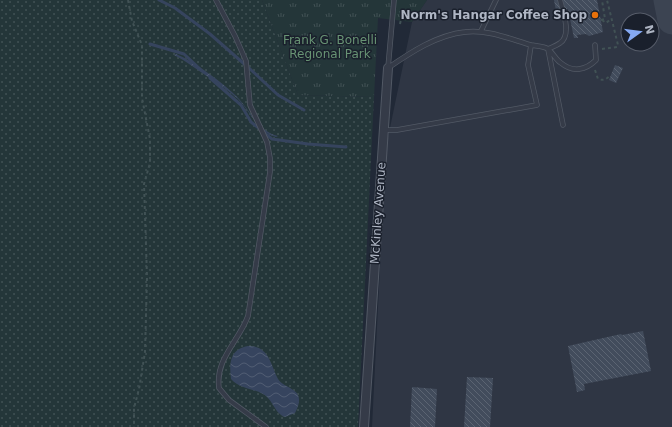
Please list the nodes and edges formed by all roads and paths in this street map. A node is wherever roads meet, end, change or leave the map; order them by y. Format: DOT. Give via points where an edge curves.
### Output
graph roads {
  1 [pos="128,0"];
  2 [pos="216,0"];
  3 [pos="394,0"];
  4 [pos="496,0"];
  5 [pos="560,0"];
  6 [pos="602,0"];
  7 [pos="607,0"];
  8 [pos="611,19"];
  9 [pos="482,31"];
  10 [pos="531,45"];
  11 [pos="595,45"];
  12 [pos="548,49"];
  13 [pos="595,51"];
  14 [pos="592,63"];
  15 [pos="388,68"];
  16 [pos="611,75"];
  17 [pos="563,125"];
  18 [pos="383,130"];
  19 [pos="134,427"];
  20 [pos="266,427"];
  21 [pos="364,427"];
  1 -- 19 [label="path" via="132,21 142,46 142,98 150,139 150,164 144,184 146,352 134,408"];
  2 -- 20 [label="lane" via="246,61 250,105 267,142 270,158 248,316 245,326 224,356 219,388 229,400"];
  3 -- 15 [label="lane, McKinley Avenue"];
  4 -- 9 [label="lane"];
  5 -- 12 [label="lane" via="565,38 561,43"];
  6 -- 8 [label="path" via="606,19 601,20 606,23"];
  7 -- 8 [label="path"];
  8 -- 13 [label="path" via="617,47"];
  9 -- 10 [label="lane"];
  9 -- 15 [label="lane" via="439,38"];
  10 -- 12 [label="lane"];
  10 -- 18 [label="lane" via="528,65 537,105 397,130"];
  11 -- 13 [label="lane"];
  12 -- 14 [label="lane" via="561,63 572,69 581,69"];
  12 -- 17 [label="lane"];
  13 -- 14 [label="lane" via="596,60"];
  14 -- 16 [label="path" via="598,79 607,79"];
  15 -- 18 [label="street, McKinley Avenue"];
  18 -- 21 [label="street, McKinley Avenue"];
}
